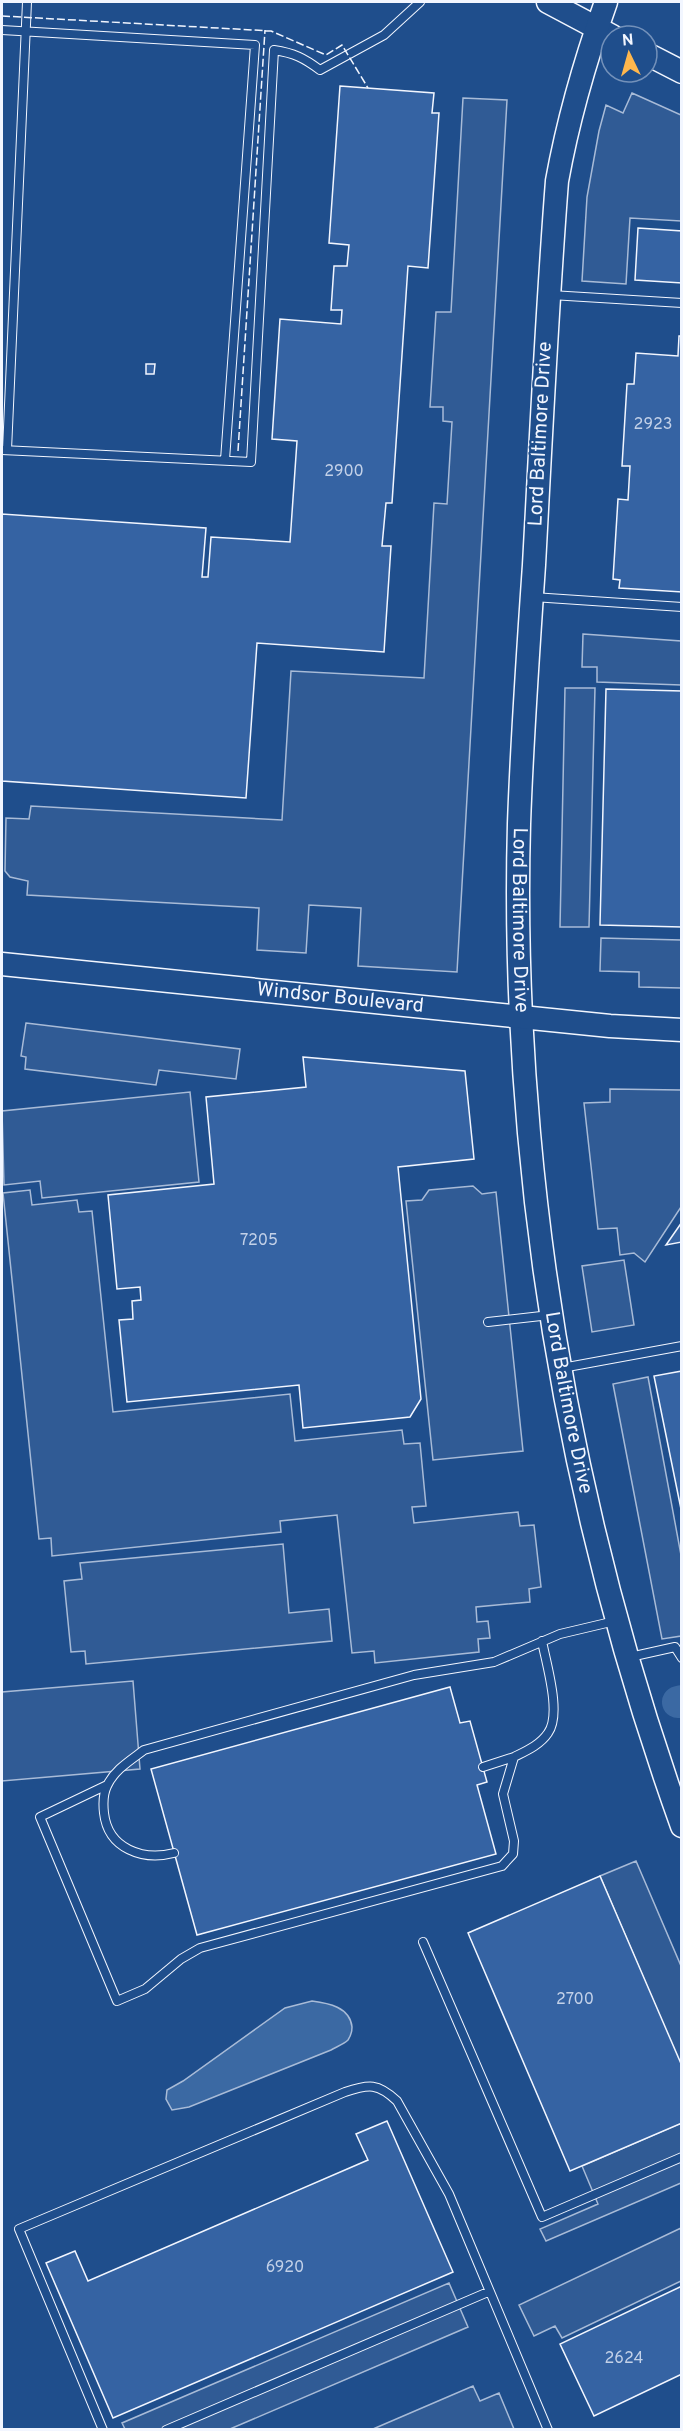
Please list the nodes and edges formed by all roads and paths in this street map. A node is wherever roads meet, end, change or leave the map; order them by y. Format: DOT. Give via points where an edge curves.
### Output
graph roads {
  1 [pos="27,2"];
  2 [pos="420,2"];
  3 [pos="548,2"];
  4 [pos="606,2"];
  5 [pos="605,24"];
  6 [pos="599,29"];
  7 [pos="2,30"];
  8 [pos="26,31"];
  9 [pos="599,43"];
  10 [pos="659,60"];
  11 [pos="681,72"];
  12 [pos="549,295"];
  13 [pos="681,303"];
  14 [pos="4,450"];
  15 [pos="225,460"];
  16 [pos="532,597"];
  17 [pos="681,607"];
  18 [pos="2,964"];
  19 [pos="523,1016"];
  20 [pos="681,1030"];
  21 [pos="551,1315"];
  22 [pos="488,1322"];
  23 [pos="681,1346"];
  24 [pos="560,1369"];
  25 [pos="617,1620"];
  26 [pos="542,1641"];
  27 [pos="628,1657"];
  28 [pos="681,1658"];
  29 [pos="514,1757"];
  30 [pos="483,1767"];
  31 [pos="107,1785"];
  32 [pos="681,1826"];
  33 [pos="174,1853"];
  34 [pos="423,1942"];
  35 [pos="681,2157"];
  36 [pos="488,2292"];
  37 [pos="103,2430"];
  38 [pos="166,2430"];
  39 [pos="548,2430"];
  1 -- 8 [label="lane"];
  2 -- 15 [label="lane" via="384,35 320,70 293,52 274,50 251,462"];
  3 -- 6 [label="main road"];
  4 -- 5 [label="main road, Lord Baltimore Drive"];
  7 -- 8 [label="lane"];
  8 -- 14 [label="lane"];
  8 -- 15 [label="lane" via="255,45"];
  9 -- 12 [label="main road, Lord Baltimore Drive" via="577,89 564,140"];
  10 -- 11 [label="main road"];
  12 -- 13 [label="lane"];
  12 -- 16 [label="main road, Lord Baltimore Drive"];
  14 -- 15 [label="lane"];
  16 -- 17 [label="lane"];
  16 -- 19 [label="main road, Lord Baltimore Drive" via="519,828"];
  18 -- 19 [label="main road, Windsor Boulevard"];
  19 -- 20 [label="main road, Windsor Boulevard"];
  19 -- 21 [label="main road, Lord Baltimore Drive" via="529,1133"];
  21 -- 22 [label="lane"];
  21 -- 24 [label="main road, Lord Baltimore Drive"];
  23 -- 24 [label="lane"];
  24 -- 25 [label="main road, Lord Baltimore Drive" via="596,1544"];
  25 -- 26 [label="lane"];
  25 -- 27 [label="main road, Lord Baltimore Drive"];
  26 -- 29 [label="lane" via="554,1714 550,1732 537,1745"];
  26 -- 31 [label="lane" via="494,1662 414,1675 144,1750 122,1766"];
  27 -- 28 [label="lane" via="675,1647"];
  27 -- 32 [label="main road, Lord Baltimore Drive"];
  29 -- 30 [label="lane"];
  29 -- 31 [label="lane" via="503,1794 514,1841 513,1854 502,1866 200,1948 145,1989 117,2001 40,1817"];
  31 -- 33 [label="lane" via="105,1821 113,1838 144,1856"];
  34 -- 35 [label="lane" via="542,2217"];
  36 -- 37 [label="lane" via="449,2194 397,2100 374,2086 361,2086 19,2229"];
  36 -- 38 [label="lane"];
  36 -- 39 [label="lane"];
}
